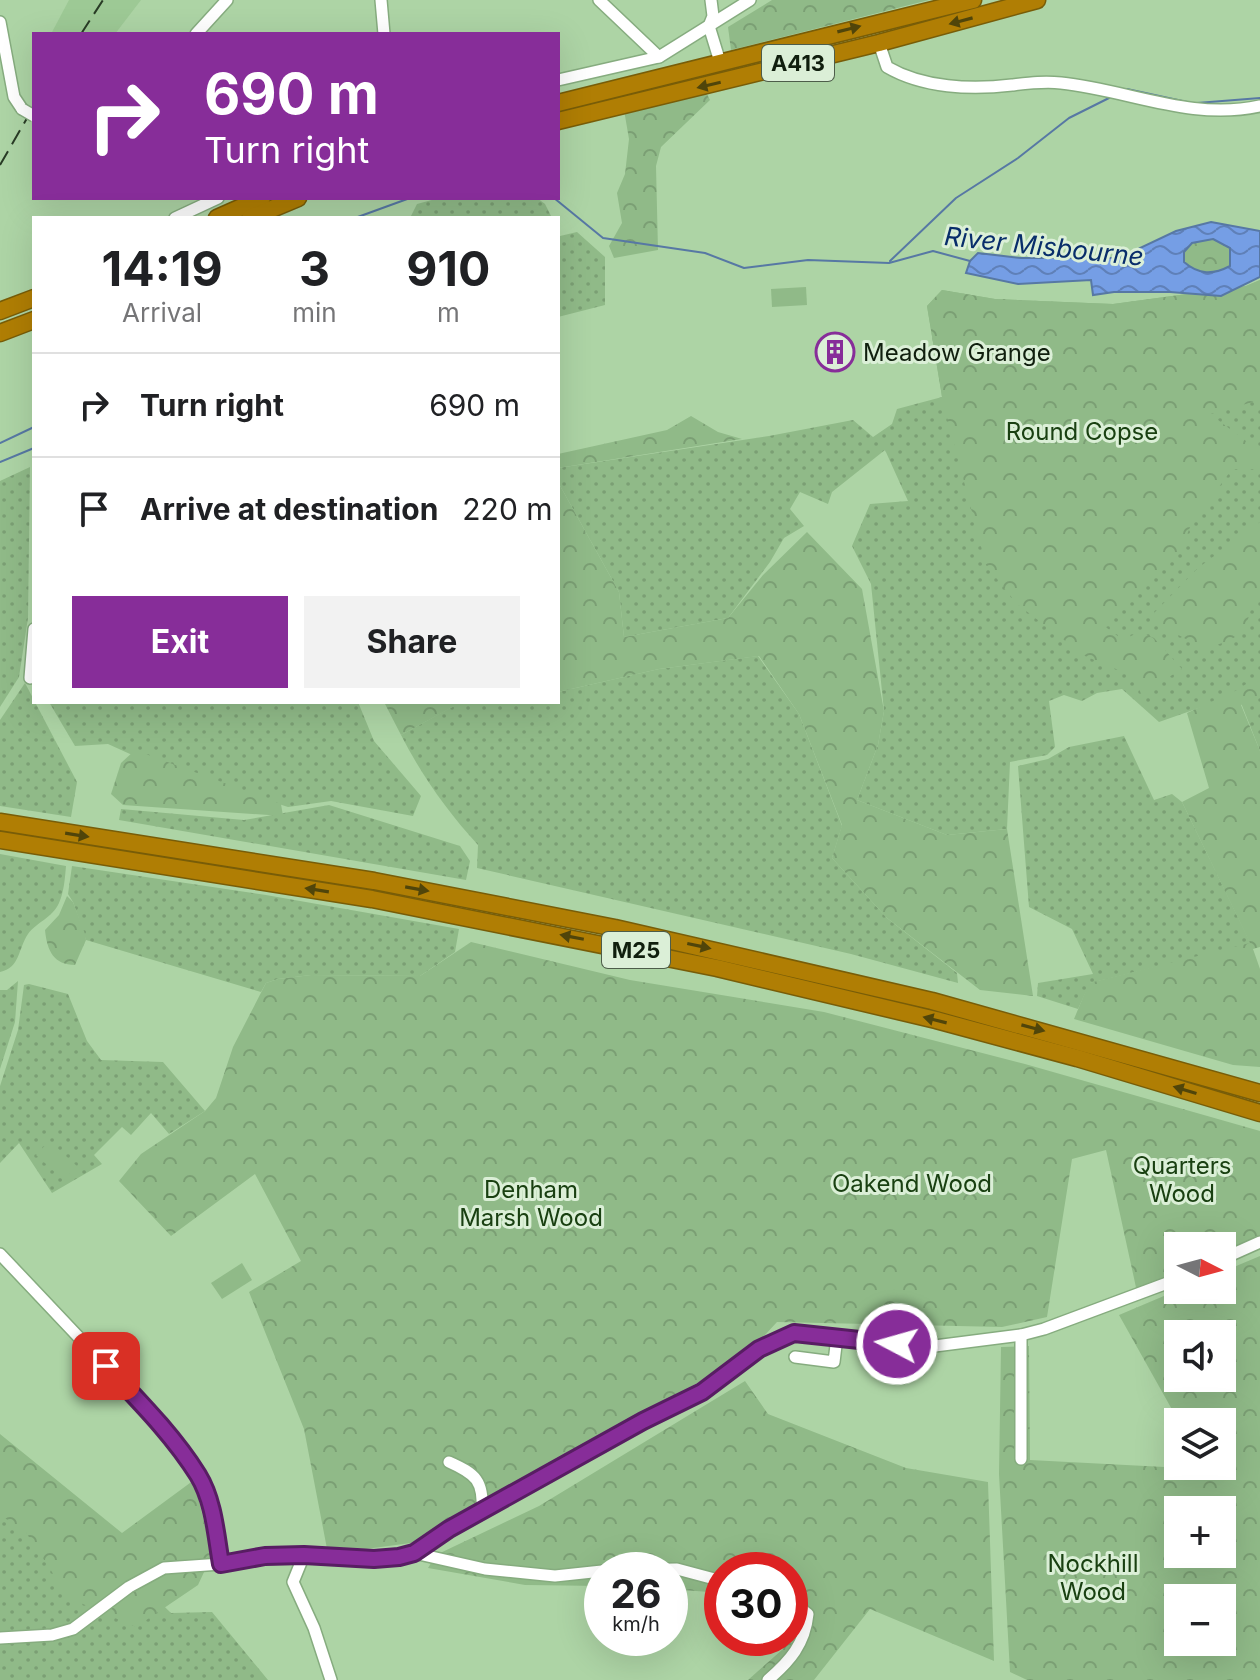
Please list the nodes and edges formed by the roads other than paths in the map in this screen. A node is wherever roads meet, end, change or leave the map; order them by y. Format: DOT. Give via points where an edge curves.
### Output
graph roads {
  1 [pos="227,0"];
  2 [pos="381,0"];
  3 [pos="599,0"];
  4 [pos="711,0"];
  5 [pos="750,0"];
  6 [pos="973,0"];
  7 [pos="1037,0"];
  8 [pos="0,22"];
  9 [pos="709,26"];
  10 [pos="198,32"];
  11 [pos="384,32"];
  12 [pos="879,43"];
  13 [pos="659,57"];
  14 [pos="720,62"];
  15 [pos="560,80"];
  16 [pos="560,102"];
  17 [pos="1260,106"];
  18 [pos="32,115"];
  19 [pos="560,121"];
  20 [pos="214,200"];
  21 [pos="258,200"];
  22 [pos="293,200"];
  23 [pos="179,216"];
  24 [pos="222,216"];
  25 [pos="255,216"];
  26 [pos="32,299"];
  27 [pos="0,311"];
  28 [pos="32,321"];
  29 [pos="0,333"];
  30 [pos="32,654"];
  31 [pos="30,678"];
  32 [pos="0,822"];
  33 [pos="0,840"];
  34 [pos="1260,1093"];
  35 [pos="1260,1113"];
  36 [pos="1260,1242"];
  37 [pos="1236,1253"];
  38 [pos="0,1254"];
  39 [pos="1164,1284"];
  40 [pos="1021,1335"];
  41 [pos="837,1337"];
  42 [pos="795,1357"];
  43 [pos="1021,1459"];
  44 [pos="449,1462"];
  45 [pos="482,1512"];
  46 [pos="414,1553"];
  47 [pos="304,1555"];
  48 [pos="221,1564"];
  49 [pos="584,1573"];
  50 [pos="0,1638"];
  51 [pos="792,1656"];
  52 [pos="331,1680"];
  53 [pos="768,1680"];
  1 -- 10 [label="street"];
  2 -- 11 [label="street"];
  3 -- 13 [label="street"];
  4 -- 9 [label="street"];
  5 -- 9 [label="street"];
  14 -- 6 [label="highway, A413, one-way"];
  7 -- 12 [label="highway, A413, one-way"];
  8 -- 18 [label="street, bridge" via="14,97"];
  9 -- 13 [label="street"];
  9 -- 14 [label="street"];
  12 -- 17 [label="street" via="887,67 937,84 1057,82 1204,111"];
  12 -- 19 [label="highway, A413, one-way"];
  13 -- 15 [label="street"];
  14 -- 16 [label="highway, A413"];
  20 -- 23 [label="street"];
  21 -- 24 [label="highway"];
  22 -- 25 [label="highway"];
  26 -- 27 [label="highway"];
  28 -- 29 [label="highway"];
  30 -- 31 [label="street"];
  32 -- 34 [label="highway, M25, one-way" via="360,879 600,924 932,1001"];
  35 -- 33 [label="highway, M25, one-way" via="936,1020 717,968 372,899"];
  36 -- 37 [label="street"];
  38 -- 48 [label="street" via="157,1420 199,1477 213,1515"];
  39 -- 40 [label="street"];
  40 -- 41 [label="street" via="927,1347"];
  40 -- 43 [label="street"];
  41 -- 42 [label="street" via="834,1362"];
  41 -- 45 [label="street" via="794,1333 759,1349 702,1392"];
  44 -- 45 [label="street" via="479,1481"];
  45 -- 46 [label="street"];
  46 -- 47 [label="street" via="374,1559"];
  46 -- 49 [label="street" via="485,1569 555,1576"];
  47 -- 48 [label="street"];
  47 -- 52 [label="street" via="293,1582"];
  48 -- 50 [label="street" via="164,1568 73,1629"];
  51 -- 53 [label="street"];
}
